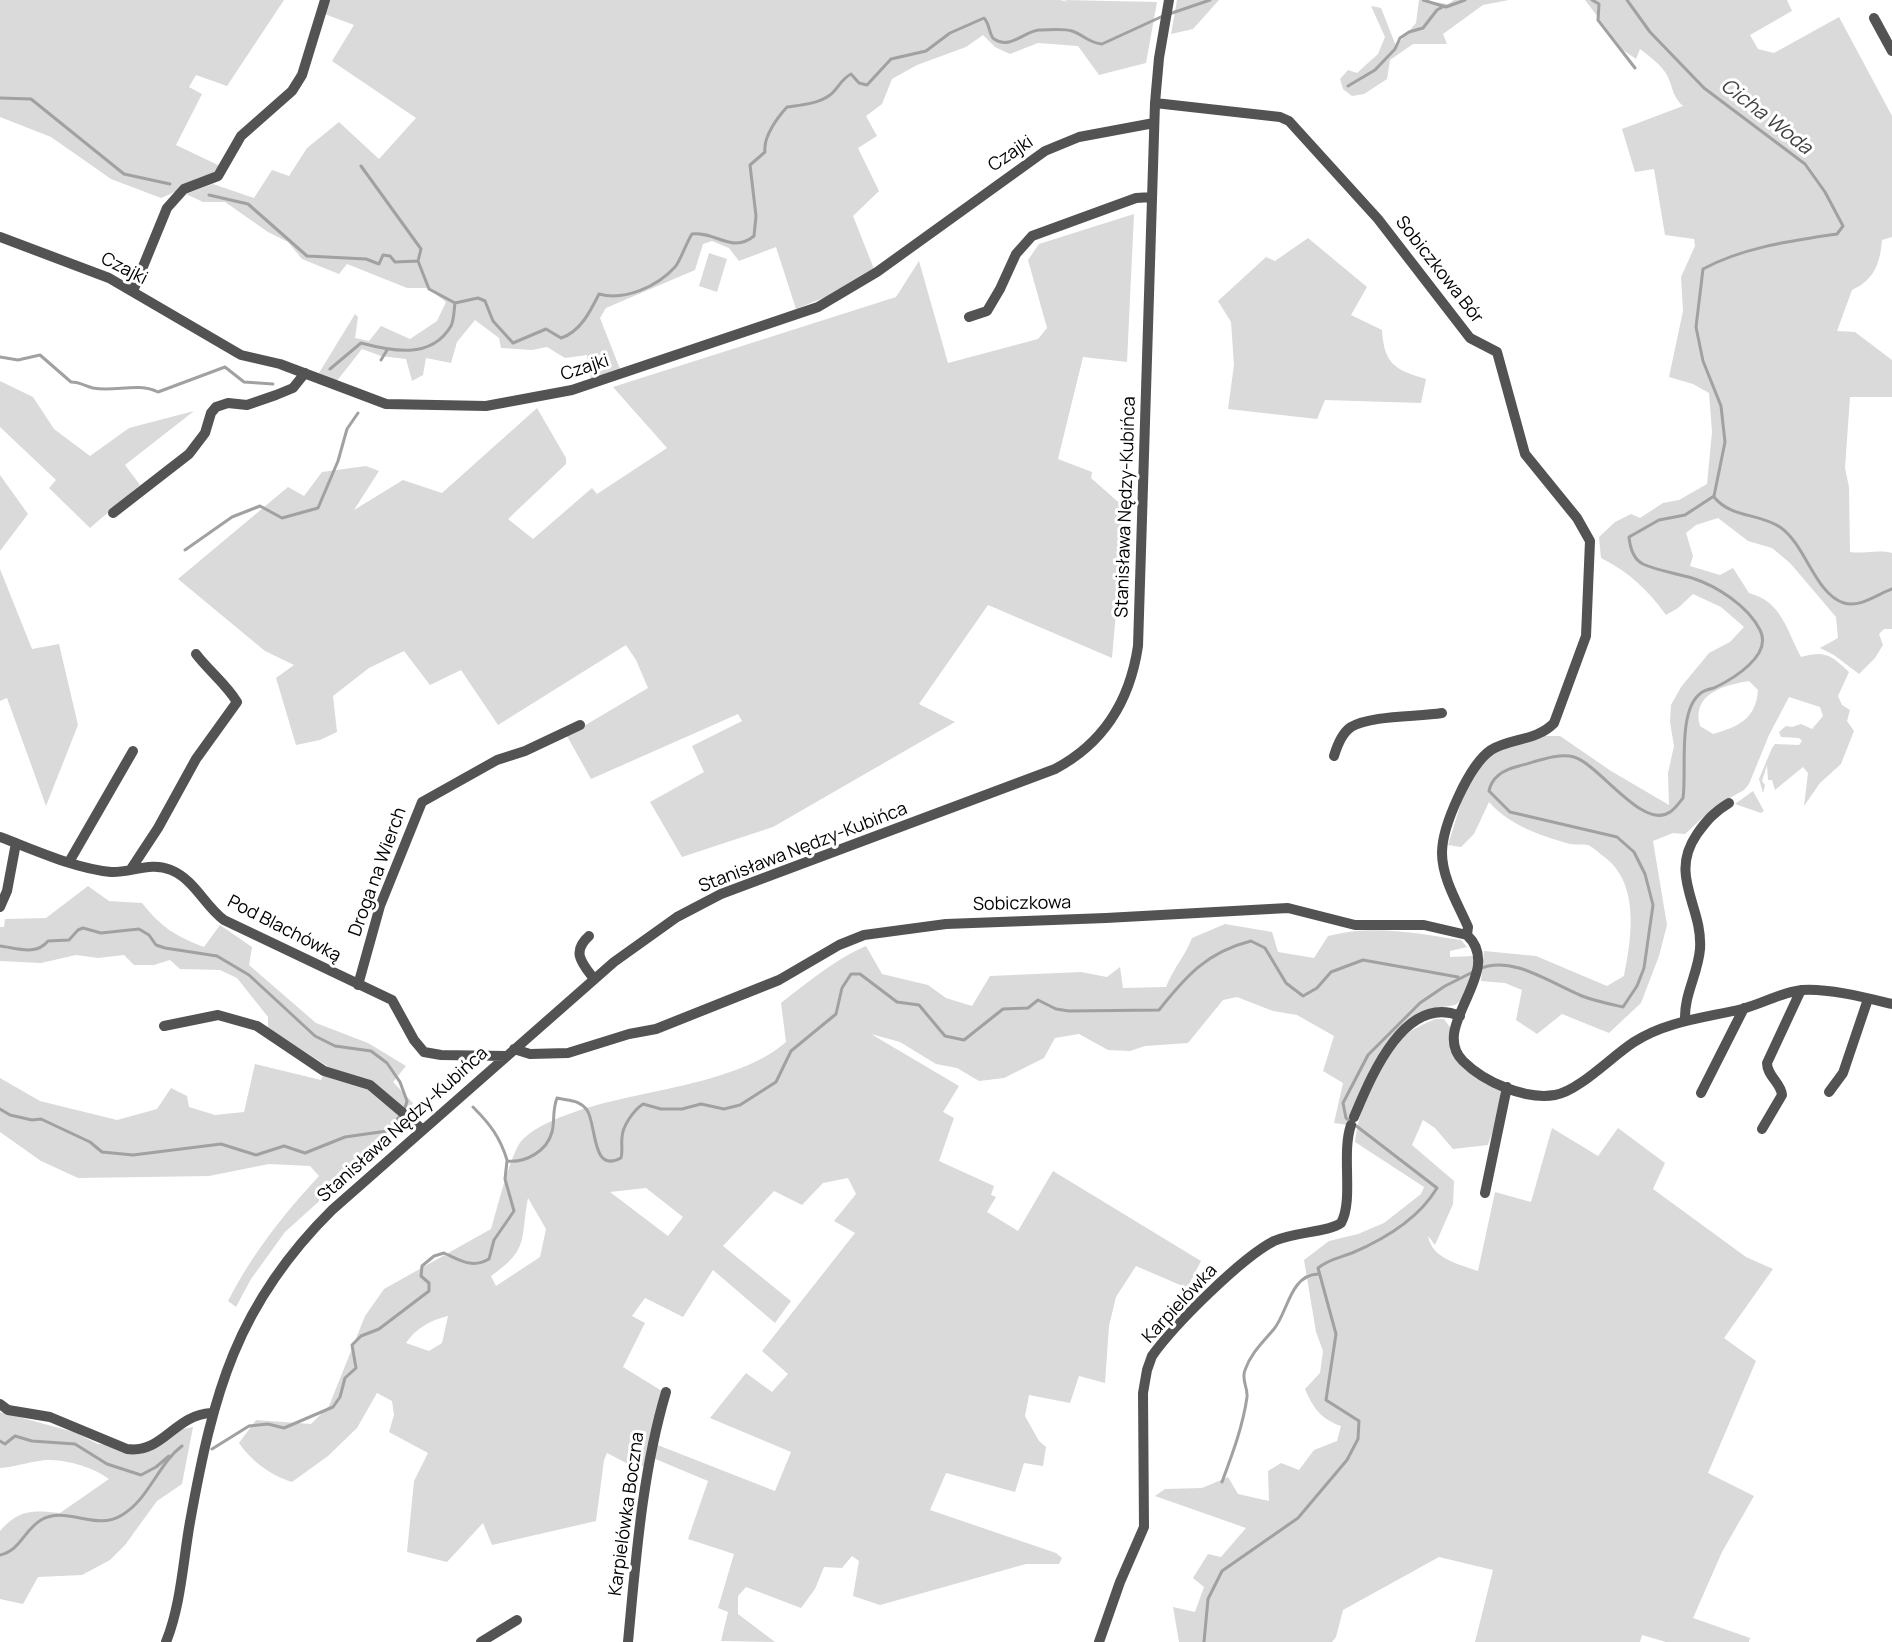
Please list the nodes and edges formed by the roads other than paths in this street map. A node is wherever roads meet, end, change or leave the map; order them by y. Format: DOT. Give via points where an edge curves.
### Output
graph roads {
  1 [pos="325,0"];
  2 [pos="1169,0"];
  3 [pos="1874,18"];
  4 [pos="1892,51"];
  5 [pos="1155,103"];
  6 [pos="1154,123"];
  7 [pos="1152,197"];
  8 [pos="0,237"];
  9 [pos="133,291"];
  10 [pos="969,317"];
  11 [pos="305,373"];
  12 [pos="113,513"];
  13 [pos="196,654"];
  14 [pos="1442,713"];
  15 [pos="580,725"];
  16 [pos="133,751"];
  17 [pos="1334,756"];
  18 [pos="1729,803"];
  19 [pos="0,837"];
  20 [pos="16,843"];
  21 [pos="69,862"];
  22 [pos="131,870"];
  23 [pos="0,907"];
  24 [pos="1467,935"];
  25 [pos="589,936"];
  26 [pos="594,980"];
  27 [pos="358,985"];
  28 [pos="1801,990"];
  29 [pos="1868,999"];
  30 [pos="1892,1004"];
  31 [pos="1744,1008"];
  32 [pos="1460,1016"];
  33 [pos="1685,1020"];
  34 [pos="164,1026"];
  35 [pos="510,1053"];
  36 [pos="1507,1087"];
  37 [pos="1829,1092"];
  38 [pos="1701,1093"];
  39 [pos="422,1129"];
  40 [pos="1762,1129"];
  41 [pos="1485,1193"];
  42 [pos="666,1392"];
  43 [pos="0,1404"];
  44 [pos="212,1413"];
  45 [pos="517,1620"];
  46 [pos="166,1642"];
  47 [pos="481,1642"];
  48 [pos="628,1642"];
  49 [pos="1099,1642"];
  1 -- 9 [label="street" via="302,75 292,92 242,136 218,176 184,189 167,208"];
  2 -- 5 [label="street, Stanisława Nędzy-Kubińca"];
  3 -- 4 [label="street"];
  5 -- 6 [label="street, Stanisława Nędzy-Kubińca"];
  5 -- 24 [label="street, Sobiczkowa Bór" via="1289,121 1378,219 1470,338 1497,352 1525,454 1589,535 1586,636 1554,723 1525,740 1495,748 1478,762 1446,837 1442,854 1447,877 1468,927"];
  6 -- 7 [label="street, Stanisława Nędzy-Kubińca"];
  6 -- 11 [label="street, Czajki" via="1078,136 1045,151 877,272 818,307 572,390 486,406 386,404"];
  7 -- 10 [label="street" via="1136,198 1032,236 1016,254 987,311"];
  7 -- 26 [label="street, Stanisława Nędzy-Kubińca" via="1138,646 1125,697 1109,724 1083,752 1055,769 721,894 653,932"];
  8 -- 9 [label="street, Czajki" via="109,278"];
  9 -- 11 [label="street, Czajki" via="241,355"];
  11 -- 12 [label="street" via="293,388 276,395 247,405 228,403 216,407 205,433 189,454"];
  13 -- 22 [label="street" via="237,702 196,759"];
  14 -- 17 [label="street" via="1363,722 1350,728"];
  15 -- 27 [label="street, Droga na Wierch" via="525,752 497,760 422,802 380,906"];
  16 -- 21 [label="street"];
  18 -- 33 [label="street" via="1712,813 1691,842 1685,862 1700,943"];
  19 -- 20 [label="street, Pod Blachówką"];
  20 -- 21 [label="street, Pod Blachówką"];
  20 -- 23 [label="street"];
  21 -- 22 [label="street, Pod Blachówką" via="110,872"];
  22 -- 27 [label="street, Pod Blachówką" via="156,866 172,870 188,880 224,920"];
  24 -- 32 [label="street" via="1476,949 1477,962 1473,986"];
  24 -- 35 [label="street, Sobiczkowa" via="1424,925 1355,924 1288,908 946,924 864,934 779,980 656,1029 568,1053"];
  25 -- 26 [label="street" via="578,948 578,956"];
  26 -- 35 [label="street, Stanisława Nędzy-Kubińca"];
  27 -- 35 [label="street, Pod Blachówką" via="392,1000 424,1052"];
  28 -- 29 [label="street"];
  28 -- 31 [label="street"];
  28 -- 40 [label="street" via="1767,1063 1782,1095"];
  29 -- 30 [label="street"];
  29 -- 37 [label="street" via="1843,1073"];
  31 -- 33 [label="street"];
  31 -- 38 [label="street"];
  32 -- 36 [label="street" via="1452,1035 1457,1053 1480,1075"];
  32 -- 49 [label="street, Karpielówka" via="1447,1012 1420,1019 1401,1033 1384,1054 1352,1121 1346,1143 1346,1206 1341,1222 1327,1229 1285,1236 1261,1250 1229,1275 1152,1356 1143,1393 1144,1527"];
  33 -- 36 [label="street" via="1643,1037 1561,1093 1538,1095"];
  34 -- 39 [label="street" via="206,1015 257,1026 324,1071 370,1085"];
  35 -- 39 [label="street, Stanisława Nędzy-Kubińca"];
  36 -- 41 [label="street"];
  39 -- 44 [label="street, Stanisława Nędzy-Kubińca" via="332,1210 286,1262 244,1329"];
  42 -- 48 [label="street, Karpielówka Boczna" via="646,1476"];
  43 -- 44 [label="street" via="8,1410 50,1417 140,1451 149,1449 185,1420"];
  44 -- 46 [label="street, Stanisława Nędzy-Kubińca"];
  45 -- 47 [label="street"];
}
